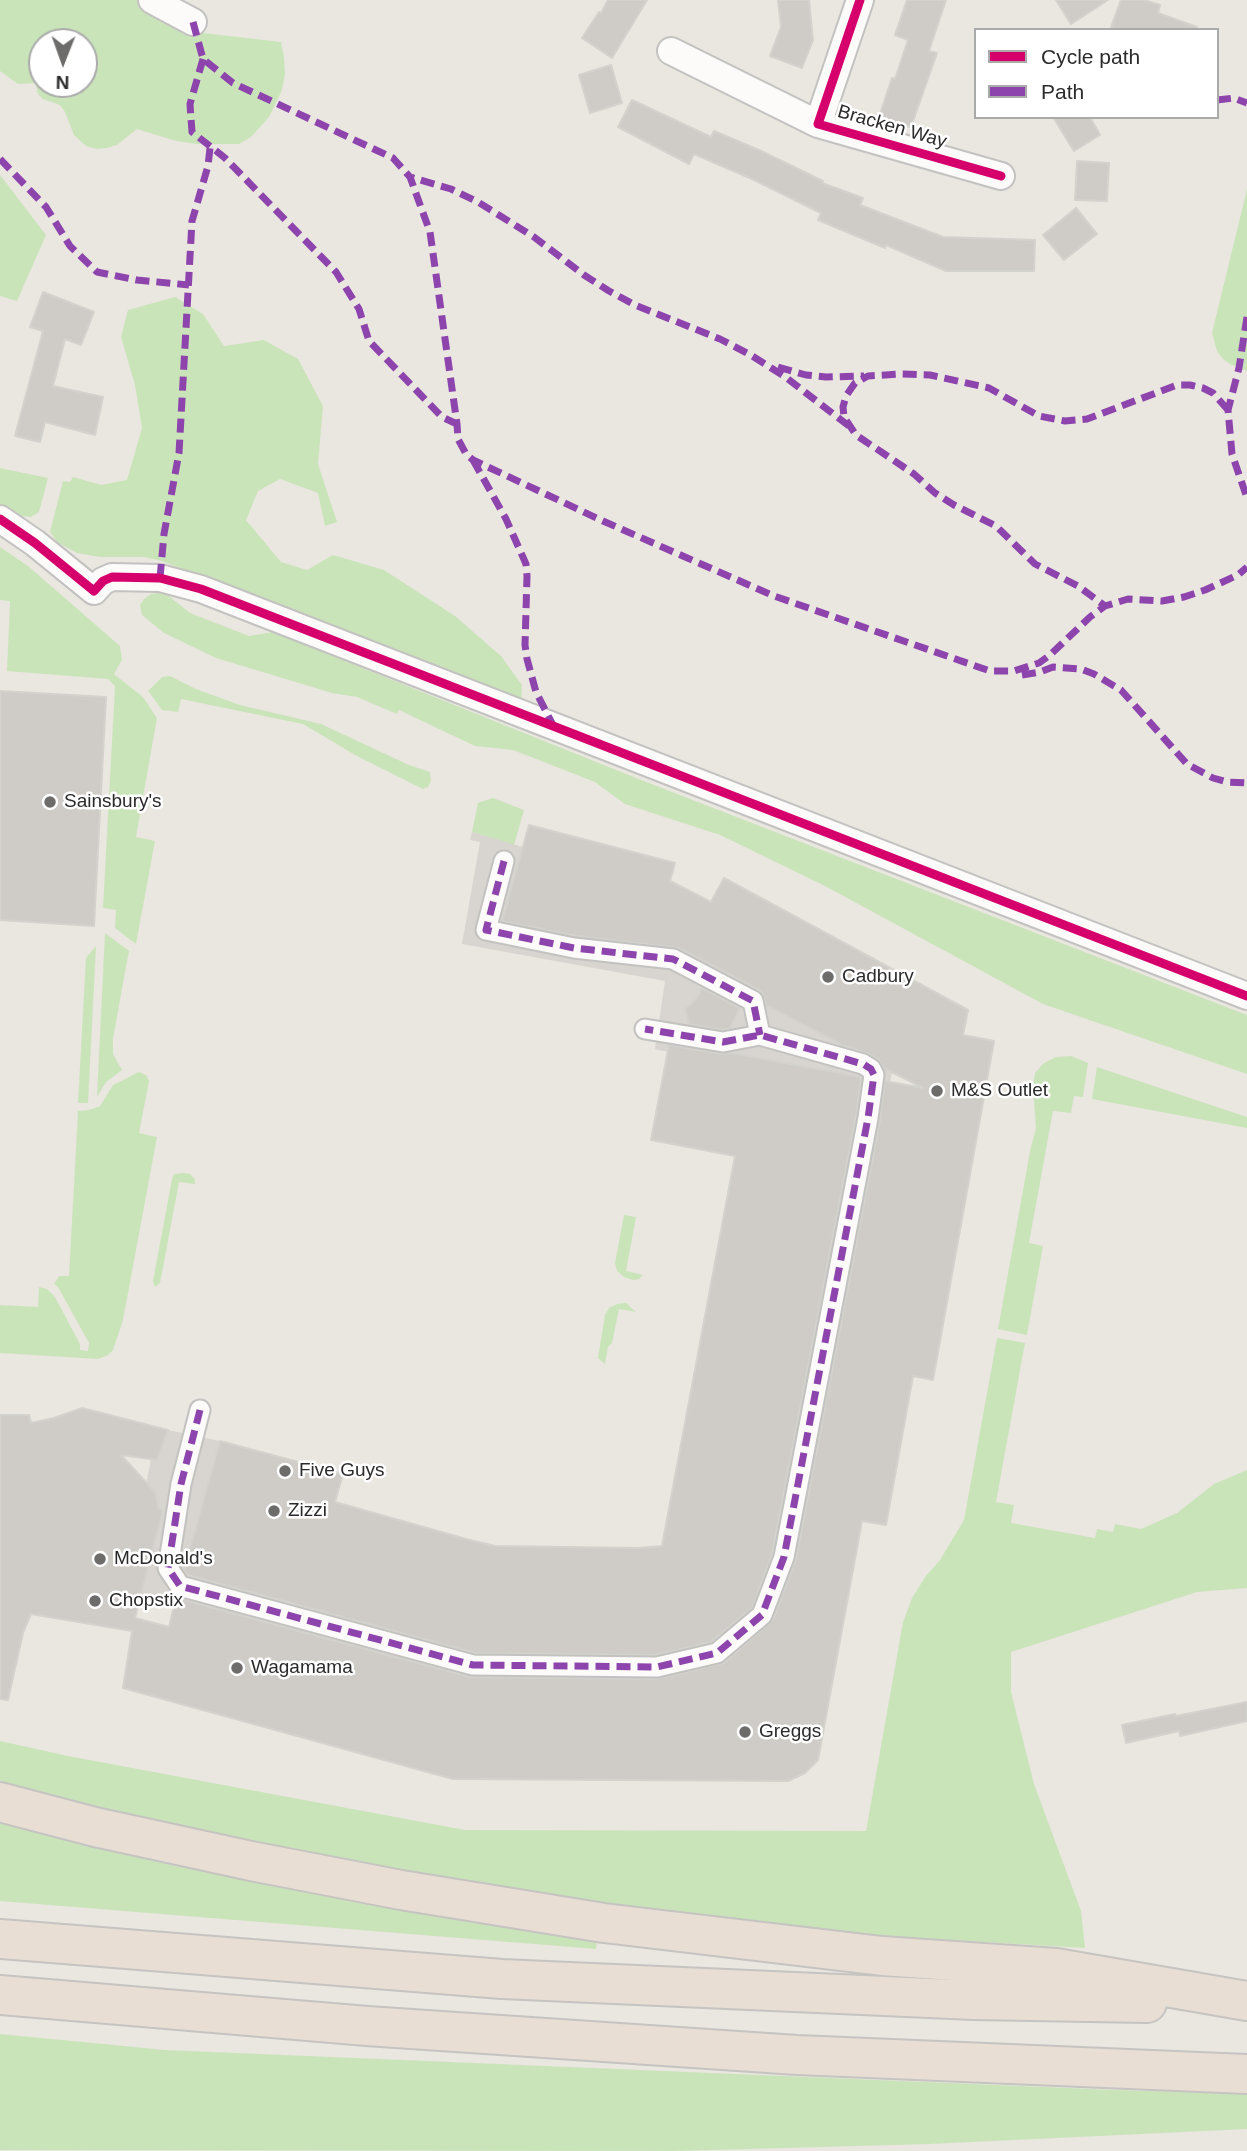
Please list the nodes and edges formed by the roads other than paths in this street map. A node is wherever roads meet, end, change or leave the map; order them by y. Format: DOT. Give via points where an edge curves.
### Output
graph roads {
  1 [pos="152,0"];
  2 [pos="860,0"];
  3 [pos="193,22"];
  4 [pos="671,51"];
  5 [pos="818,124"];
  6 [pos="1001,176"];
  7 [pos="0,519"];
  8 [pos="504,861"];
  9 [pos="1247,996"];
  10 [pos="645,1029"];
  11 [pos="760,1035"];
  12 [pos="200,1410"];
  13 [pos="0,1802"];
  14 [pos="0,1939"];
  15 [pos="0,1995"];
  16 [pos="1247,2003"];
  17 [pos="1247,2074"];
  1 -- 3 [label="street"];
  2 -- 5 [label="street, Bracken Way"];
  4 -- 5 [label="street"];
  5 -- 6 [label="street, Bracken Way"];
  7 -- 9 [label="street" via="94,591 112,577 160,578 201,589"];
  8 -- 11 [label="street" via="486,930 575,948 673,959 753,1001"];
  10 -- 11 [label="street" via="723,1042"];
  11 -- 12 [label="street" via="863,1064 874,1075 784,1557 762,1615 717,1653 657,1667 472,1665 180,1586 168,1568 181,1484"];
  13 -- 16 [label="highway" via="250,1861 591,1921 882,1956 1056,1968"];
  14 -- 16 [label="highway" via="502,1979 974,2000"];
  15 -- 17 [label="highway" via="769,2053"];
}
